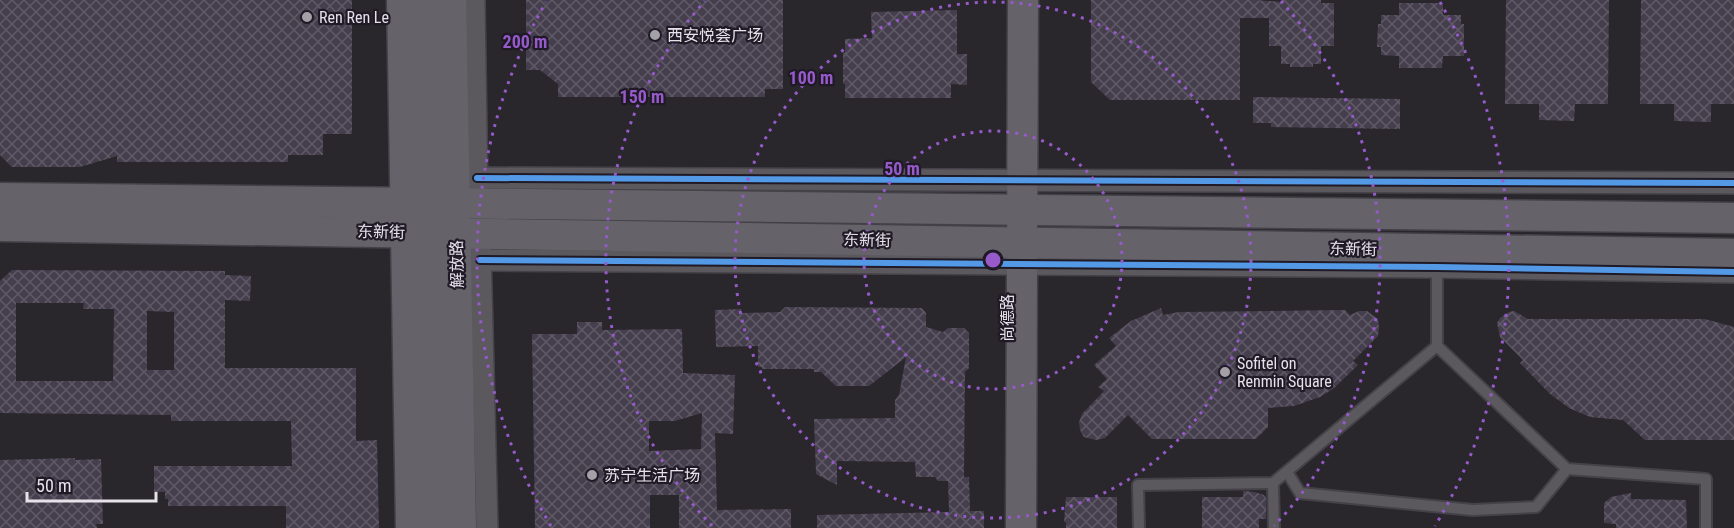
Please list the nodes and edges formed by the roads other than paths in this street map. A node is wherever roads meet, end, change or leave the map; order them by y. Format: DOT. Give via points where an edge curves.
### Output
graph roads {
  1 [pos="402,0"];
  2 [pos="427,0"];
  3 [pos="451,0"];
  4 [pos="474,0"];
  5 [pos="1023,0"];
  6 [pos="1023,179"];
  7 [pos="1734,183"];
  8 [pos="449,197"];
  9 [pos="0,198"];
  10 [pos="1022,209"];
  11 [pos="1734,218"];
  12 [pos="0,226"];
  13 [pos="450,238"];
  14 [pos="1021,254"];
  15 [pos="1734,254"];
  16 [pos="1437,259"];
  17 [pos="1734,272"];
  18 [pos="1437,346"];
  19 [pos="1568,469"];
  20 [pos="1287,472"];
  21 [pos="1273,483"];
  22 [pos="411,528"];
  23 [pos="435,528"];
  24 [pos="461,528"];
  25 [pos="487,528"];
  26 [pos="1021,528"];
  27 [pos="1139,528"];
  28 [pos="1274,528"];
  29 [pos="1706,528"];
  1 -- 8 [label="main road"];
  2 -- 8 [label="main road, 解放路"];
  3 -- 8 [label="main road, 解放路"];
  4 -- 8 [label="street"];
  5 -- 6 [label="main road, 尚德路"];
  6 -- 7 [label="street"];
  6 -- 8 [label="street"];
  6 -- 10 [label="main road, 尚德路"];
  8 -- 9 [label="main road, 东新街"];
  8 -- 10 [label="main road, 东新街"];
  8 -- 13 [label="main road, 解放路"];
  8 -- 13 [label="main road"];
  10 -- 11 [label="main road, 东新街"];
  10 -- 14 [label="main road, 尚德路"];
  12 -- 13 [label="main road, 东新街"];
  13 -- 14 [label="main road, 东新街"];
  13 -- 22 [label="main road"];
  13 -- 23 [label="main road, 解放路"];
  13 -- 24 [label="main road, 解放路"];
  13 -- 25 [label="street"];
  14 -- 16 [label="main road, 东新街"];
  14 -- 26 [label="main road, 尚德路"];
  15 -- 16 [label="main road, 东新街"];
  16 -- 17 [label="street"];
  16 -- 18 [label="lane"];
  18 -- 19 [label="lane"];
  18 -- 20 [label="lane"];
  19 -- 20 [label="lane" via="1536,507 1473,510 1300,493"];
  19 -- 29 [label="lane" via="1706,479"];
  20 -- 21 [label="lane"];
  21 -- 27 [label="lane" via="1138,485"];
  21 -- 28 [label="lane"];
}
